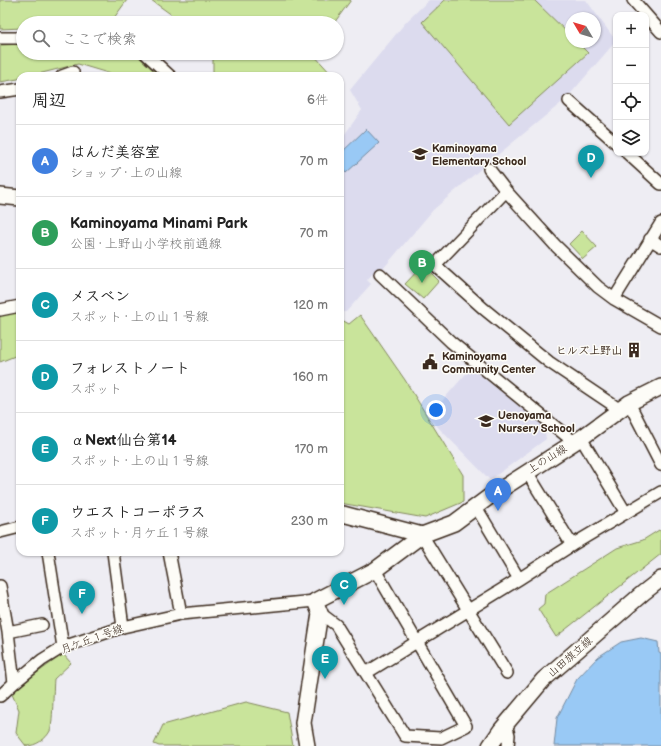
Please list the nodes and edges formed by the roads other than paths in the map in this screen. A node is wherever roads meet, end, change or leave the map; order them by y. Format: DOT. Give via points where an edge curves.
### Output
graph roads {
  1 [pos="633,0"];
  2 [pos="661,32"];
  3 [pos="0,38"];
  4 [pos="16,38"];
  5 [pos="153,60"];
  6 [pos="166,72"];
  7 [pos="16,90"];
  8 [pos="0,92"];
  9 [pos="569,102"];
  10 [pos="613,141"];
  11 [pos="630,156"];
  12 [pos="489,169"];
  13 [pos="661,184"];
  14 [pos="506,191"];
  15 [pos="0,196"];
  16 [pos="16,198"];
  17 [pos="661,223"];
  18 [pos="650,239"];
  19 [pos="661,246"];
  20 [pos="380,274"];
  21 [pos="614,299"];
  22 [pos="16,307"];
  23 [pos="0,310"];
  24 [pos="661,326"];
  25 [pos="661,387"];
  26 [pos="624,406"];
  27 [pos="578,440"];
  28 [pos="661,465"];
  29 [pos="527,472"];
  30 [pos="661,492"];
  31 [pos="476,507"];
  32 [pos="626,513"];
  33 [pos="344,514"];
  34 [pos="16,528"];
  35 [pos="0,532"];
  36 [pos="422,535"];
  37 [pos="572,545"];
  38 [pos="49,556"];
  39 [pos="113,556"];
  40 [pos="170,556"];
  41 [pos="375,570"];
  42 [pos="519,579"];
  43 [pos="661,579"];
  44 [pos="0,586"];
  45 [pos="317,607"];
  46 [pos="468,609"];
  47 [pos="181,614"];
  48 [pos="42,625"];
  49 [pos="122,627"];
  50 [pos="8,632"];
  51 [pos="418,641"];
  52 [pos="64,647"];
  53 [pos="366,673"];
  54 [pos="507,673"];
  55 [pos="14,683"];
  56 [pos="0,696"];
  57 [pos="506,724"];
  58 [pos="307,746"];
  59 [pos="490,746"];
  60 [pos="508,746"];
  1 -- 2 [label="street"];
  3 -- 4 [label="street"];
  5 -- 6 [label="street"];
  7 -- 8 [label="street"];
  9 -- 10 [label="street"];
  11 -- 13 [label="street"];
  12 -- 14 [label="street"];
  14 -- 21 [label="street" via="555,245"];
  14 -- 26 [label="street" via="435,265 484,310 549,362"];
  15 -- 16 [label="street"];
  17 -- 18 [label="street"];
  18 -- 19 [label="street"];
  18 -- 21 [label="street"];
  20 -- 27 [label="street" via="451,342"];
  21 -- 24 [label="street"];
  22 -- 23 [label="street"];
  25 -- 26 [label="street, 上の山線"];
  26 -- 27 [label="street, 上の山線"];
  26 -- 28 [label="street"];
  27 -- 29 [label="street, 上の山線"];
  27 -- 32 [label="street"];
  29 -- 31 [label="street, 上の山線"];
  29 -- 37 [label="street"];
  30 -- 32 [label="street"];
  31 -- 36 [label="street, 上の山線" via="454,523"];
  31 -- 42 [label="street"];
  32 -- 37 [label="street"];
  33 -- 36 [label="street"];
  34 -- 35 [label="street"];
  36 -- 41 [label="street, 上の山線"];
  36 -- 46 [label="street"];
  37 -- 42 [label="street"];
  38 -- 52 [label="street"];
  39 -- 49 [label="street"];
  40 -- 47 [label="street"];
  41 -- 45 [label="street, 上の山線"];
  41 -- 51 [label="street"];
  42 -- 46 [label="street"];
  43 -- 57 [label="street, 山田旗立線" via="543,680"];
  44 -- 50 [label="street"];
  45 -- 47 [label="street, 月ケ丘１号線"];
  45 -- 53 [label="street" via="336,625"];
  45 -- 58 [label="street" via="303,724"];
  46 -- 51 [label="street"];
  46 -- 54 [label="street"];
  47 -- 49 [label="street, 月ケ丘１号線"];
  48 -- 50 [label="street"];
  49 -- 52 [label="street, 月ケ丘１号線"];
  50 -- 55 [label="street"];
  51 -- 53 [label="street"];
  51 -- 53 [label="street" via="466,726 441,738 405,736"];
  52 -- 55 [label="street, 月ケ丘１号線" via="42,660"];
  55 -- 56 [label="street, 月ケ丘１号線"];
  57 -- 59 [label="street, 山田旗立線"];
  57 -- 60 [label="street"];
}
